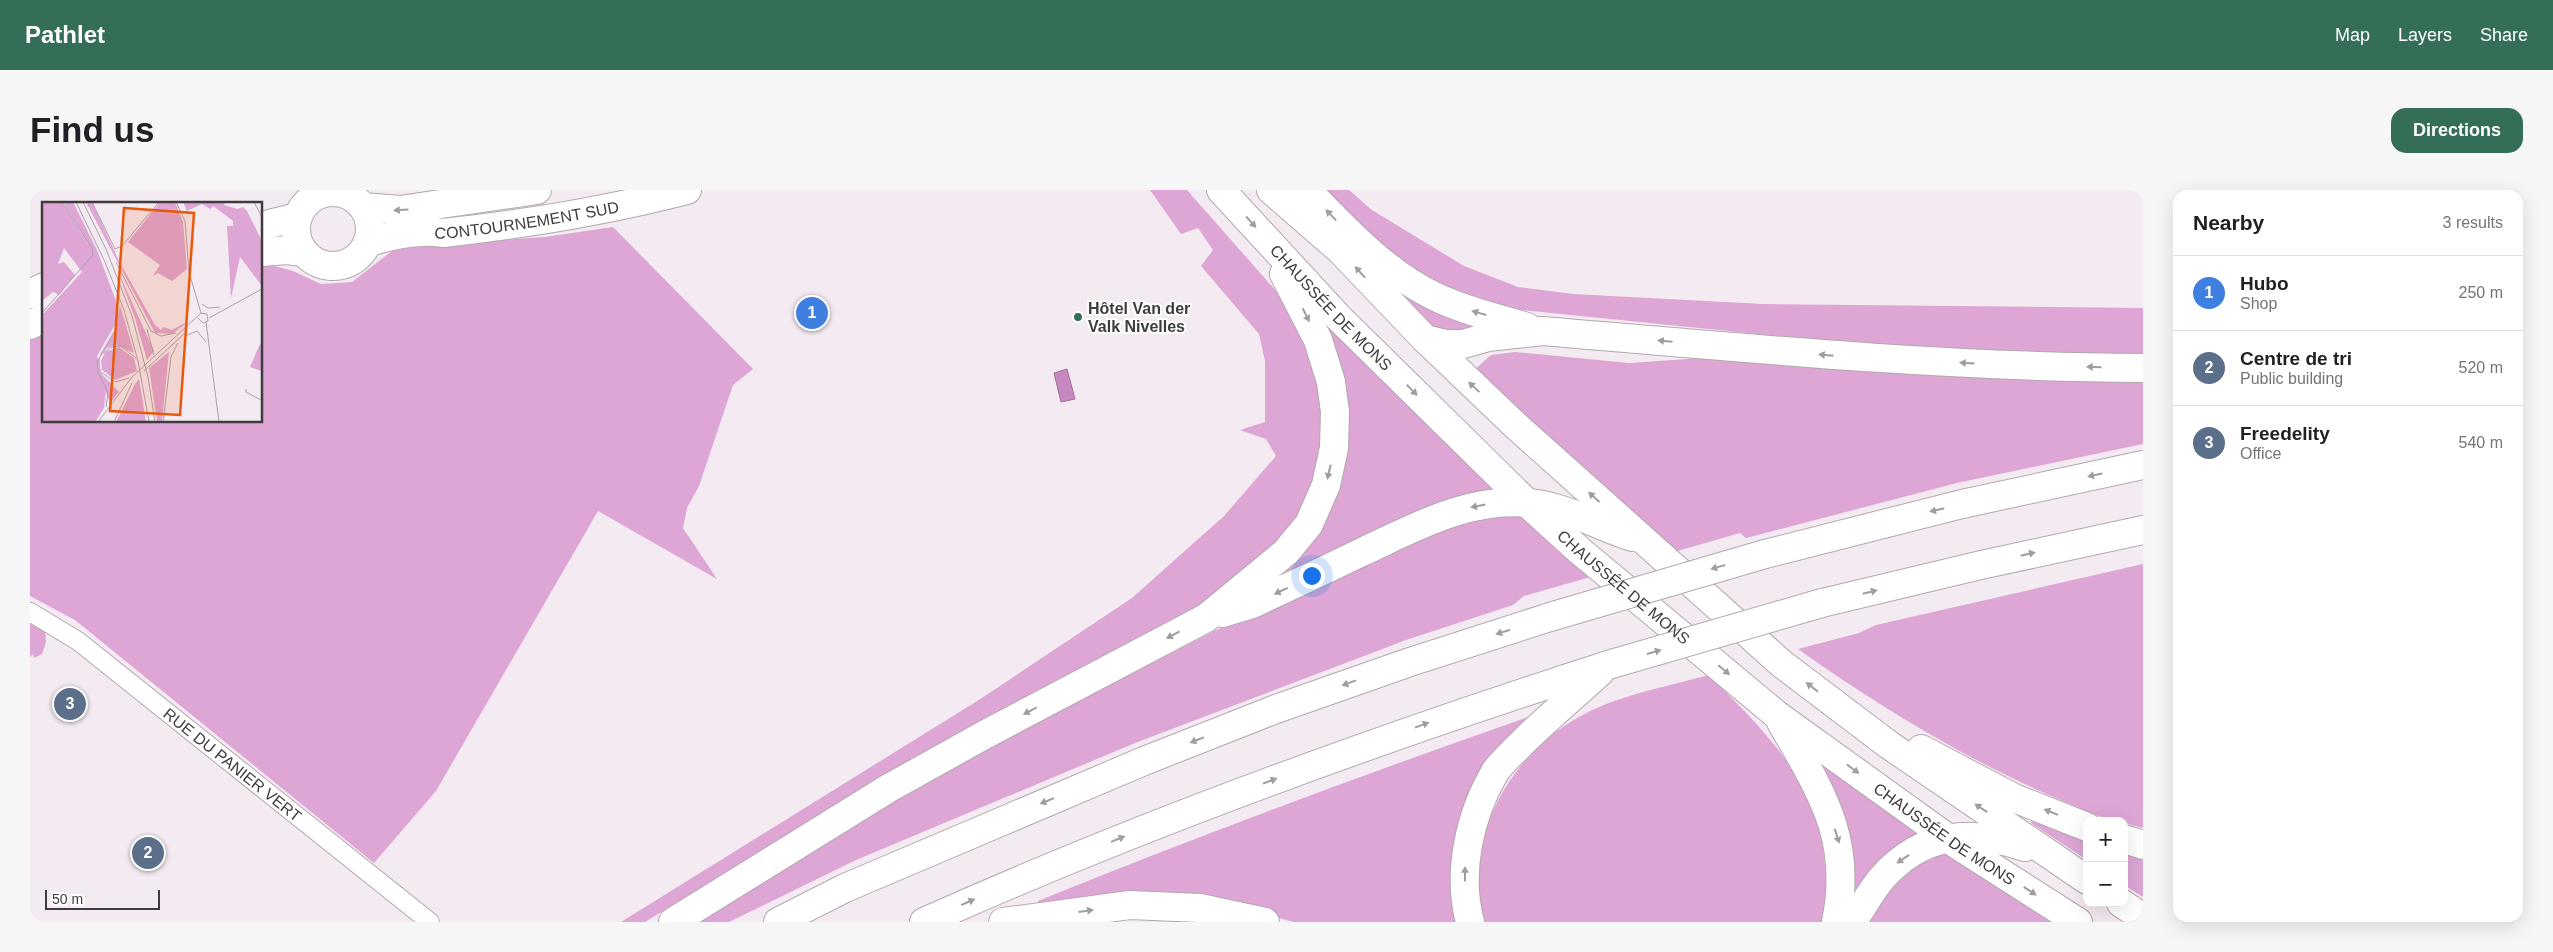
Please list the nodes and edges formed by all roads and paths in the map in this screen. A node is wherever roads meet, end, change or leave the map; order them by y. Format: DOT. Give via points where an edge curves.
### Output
graph roads {
  1 [pos="538,190"];
  2 [pos="687,190"];
  3 [pos="1221,190"];
  4 [pos="1271,190"];
  5 [pos="1308,190"];
  6 [pos="363,207"];
  7 [pos="297,217"];
  8 [pos="262,226"];
  9 [pos="367,242"];
  10 [pos="262,252"];
  11 [pos="303,252"];
  12 [pos="1280,255"];
  13 [pos="42,288"];
  14 [pos="30,294"];
  15 [pos="42,319"];
  16 [pos="30,326"];
  17 [pos="1543,331"];
  18 [pos="1425,339"];
  19 [pos="2143,368"];
  20 [pos="2143,466"];
  21 [pos="1527,502"];
  22 [pos="2143,530"];
  23 [pos="1643,541"];
  24 [pos="30,612"];
  25 [pos="1206,618"];
  26 [pos="1608,665"];
  27 [pos="1841,710"];
  28 [pos="1777,715"];
  29 [pos="2083,825"];
  30 [pos="1947,838"];
  31 [pos="2128,840"];
  32 [pos="2143,845"];
  33 [pos="2051,855"];
  34 [pos="2083,877"];
  35 [pos="2127,907"];
  36 [pos="2143,918"];
  37 [pos="430,922"];
  38 [pos="673,922"];
  39 [pos="778,922"];
  40 [pos="924,922"];
  41 [pos="1003,922"];
  42 [pos="1265,922"];
  43 [pos="1470,922"];
  44 [pos="1836,922"];
  45 [pos="1852,922"];
  46 [pos="2078,922"];
  1 -- 6 [label="highway, CONTOURNEMENT SUD, one-way" via="408,209"];
  2 -- 9 [label="highway, CONTOURNEMENT SUD" via="605,210 524,224 403,234"];
  3 -- 12 [label="highway, CHAUSSÉE DE MONS, one-way"];
  18 -- 4 [label="highway, one-way" via="1340,250"];
  17 -- 5 [label="highway, one-way" via="1464,309 1435,297 1365,249"];
  6 -- 7 [label="highway" via="343,193 331,192 319,194 308,201"];
  6 -- 9 [label="highway" via="370,231"];
  7 -- 8 [label="highway"];
  7 -- 11 [label="highway" via="295,229"];
  9 -- 11 [label="highway" via="361,254 338,266 325,266"];
  10 -- 11 [label="highway"];
  12 -- 21 [label="highway, CHAUSSÉE DE MONS, one-way" via="1339,318"];
  12 -- 25 [label="highway, one-way" via="1284,277 1310,323 1331,382 1335,412 1334,448 1326,485 1309,524 1286,552"];
  13 -- 14 [label="highway"];
  15 -- 16 [label="highway"];
  17 -- 18 [label="highway" via="1488,337 1463,344"];
  19 -- 17 [label="highway, one-way" via="1875,359"];
  23 -- 18 [label="highway, one-way"];
  20 -- 39 [label="highway, one-way, bridge" via="1962,504 1765,554 1410,662 1276,709 1144,761 845,888"];
  21 -- 23 [label="highway" via="1558,508 1602,528"];
  21 -- 25 [label="highway, one-way" via="1486,504 1450,512 1252,604"];
  21 -- 28 [label="highway, CHAUSSÉE DE MONS, one-way"];
  26 -- 22 [label="highway, one-way, bridge" via="1822,603"];
  27 -- 23 [label="highway, one-way" via="1782,664"];
  24 -- 37 [label="street, RUE DU PANIER VERT" via="78,641"];
  25 -- 38 [label="highway, one-way" via="889,788"];
  40 -- 26 [label="highway, one-way" via="1154,824 1432,722"];
  43 -- 26 [label="highway, one-way" via="1466,904 1465,855 1478,811 1495,771"];
  29 -- 27 [label="highway, one-way" via="2014,798 1879,726"];
  33 -- 27 [label="highway, one-way"];
  28 -- 30 [label="highway, CHAUSSÉE DE MONS, one-way"];
  28 -- 44 [label="highway, one-way" via="1824,798 1839,845 1841,897"];
  30 -- 33 [label="highway" via="1991,837"];
  30 -- 45 [label="highway, one-way" via="1915,851 1895,865 1881,879"];
  30 -- 46 [label="highway, CHAUSSÉE DE MONS, one-way"];
  31 -- 32 [label="highway"];
  33 -- 34 [label="highway"];
  35 -- 36 [label="highway"];
  41 -- 42 [label="highway, one-way" via="1130,905 1200,908"];
}
